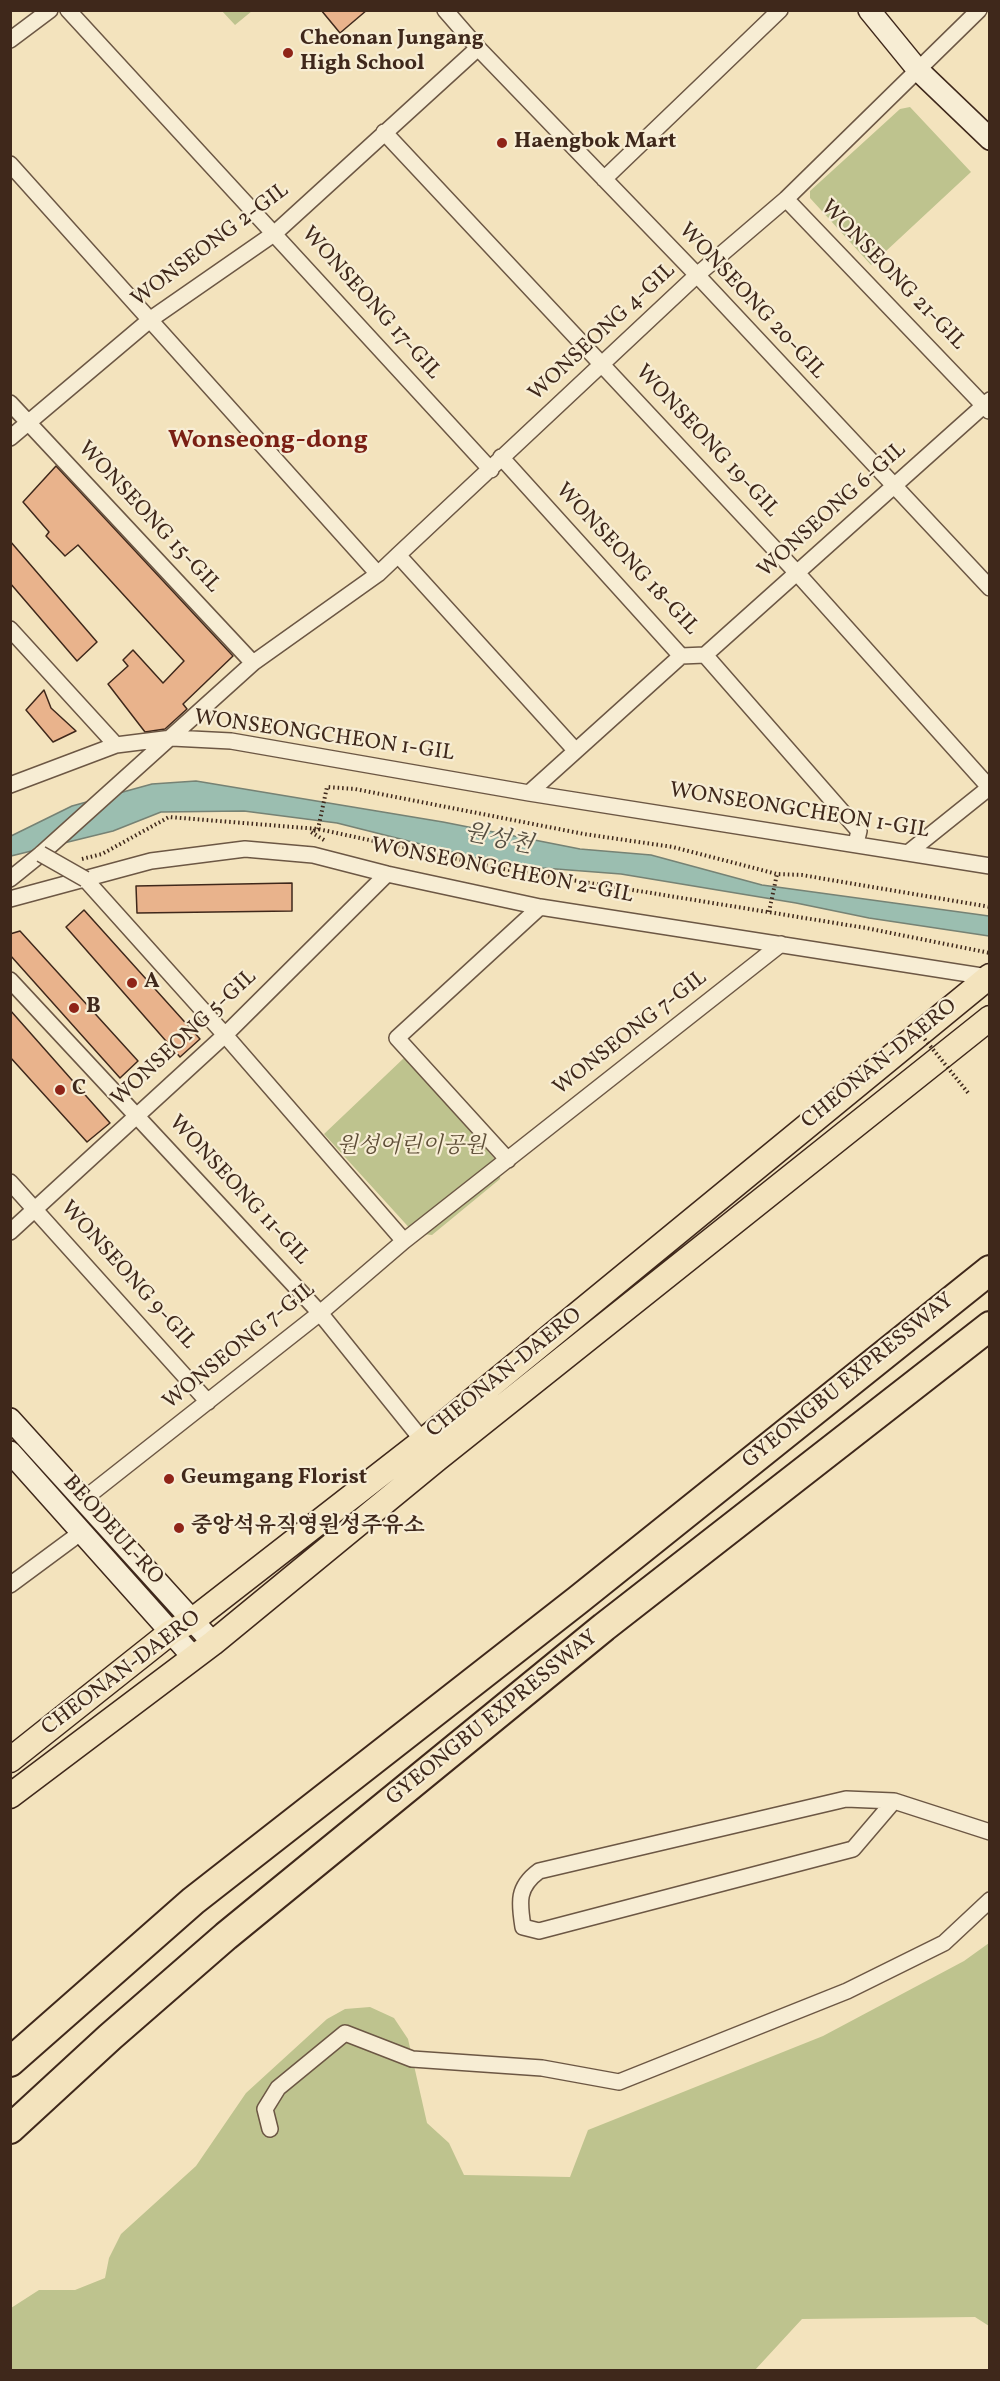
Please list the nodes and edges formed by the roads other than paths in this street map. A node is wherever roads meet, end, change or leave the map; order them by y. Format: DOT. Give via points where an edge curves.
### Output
graph roads {
  1 [pos="50,10"];
  2 [pos="69,10"];
  3 [pos="445,10"];
  4 [pos="780,10"];
  5 [pos="869,10"];
  6 [pos="980,10"];
  7 [pos="10,40"];
  8 [pos="478,48"];
  9 [pos="918,70"];
  10 [pos="384,132"];
  11 [pos="990,139"];
  12 [pos="10,164"];
  13 [pos="604,179"];
  14 [pos="786,199"];
  15 [pos="275,232"];
  16 [pos="697,276"];
  17 [pos="151,319"];
  18 [pos="603,364"];
  19 [pos="10,403"];
  20 [pos="988,406"];
  21 [pos="28,422"];
  22 [pos="10,438"];
  23 [pos="501,457"];
  24 [pos="491,470"];
  25 [pos="892,486"];
  26 [pos="398,555"];
  27 [pos="378,574"];
  28 [pos="798,574"];
  29 [pos="990,588"];
  30 [pos="10,629"];
  31 [pos="705,655"];
  32 [pos="681,656"];
  33 [pos="252,663"];
  34 [pos="172,738"];
  35 [pos="116,745"];
  36 [pos="575,750"];
  37 [pos="10,785"];
  38 [pos="989,787"];
  39 [pos="529,793"];
  40 [pos="856,843"];
  41 [pos="909,852"];
  42 [pos="41,854"];
  43 [pos="990,866"];
  44 [pos="387,874"];
  45 [pos="10,879"];
  46 [pos="85,879"];
  47 [pos="10,899"];
  48 [pos="540,907"];
  49 [pos="781,944"];
  50 [pos="989,976"];
  51 [pos="10,980"];
  52 [pos="990,1018"];
  53 [pos="225,1035"];
  54 [pos="137,1116"];
  55 [pos="508,1160"];
  56 [pos="10,1182"];
  57 [pos="36,1209"];
  58 [pos="10,1232"];
  59 [pos="404,1241"];
  60 [pos="990,1270"];
  61 [pos="320,1313"];
  62 [pos="990,1326"];
  63 [pos="208,1401"];
  64 [pos="10,1419"];
  65 [pos="423,1441"];
  66 [pos="10,1452"];
  67 [pos="84,1499"];
  68 [pos="82,1531"];
  69 [pos="10,1585"];
  70 [pos="193,1620"];
  71 [pos="171,1632"];
  72 [pos="203,1650"];
  73 [pos="10,1760"];
  74 [pos="10,1796"];
  75 [pos="894,1801"];
  76 [pos="990,1832"];
  77 [pos="990,1900"];
  78 [pos="10,2062"];
  79 [pos="10,2129"];
  80 [pos="270,2129"];
  1 -- 7 [label="street"];
  2 -- 15 [label="street, WONSEONG 17-GIL"];
  3 -- 8 [label="street"];
  4 -- 13 [label="street"];
  5 -- 9 [label="street"];
  6 -- 9 [label="street, WONSEONG 4-GIL"];
  8 -- 10 [label="street, WONSEONG 2-GIL"];
  8 -- 13 [label="street, WONSEONG 20-GIL"];
  9 -- 11 [label="street"];
  9 -- 14 [label="street, WONSEONG 4-GIL"];
  10 -- 15 [label="street, WONSEONG 2-GIL"];
  10 -- 18 [label="street, WONSEONG 19-GIL"];
  12 -- 17 [label="street"];
  13 -- 16 [label="street, WONSEONG 20-GIL"];
  14 -- 16 [label="street, WONSEONG 4-GIL"];
  14 -- 20 [label="street, WONSEONG 21-GIL"];
  15 -- 17 [label="street, WONSEONG 2-GIL"];
  15 -- 24 [label="street, WONSEONG 17-GIL"];
  16 -- 18 [label="street, WONSEONG 4-GIL"];
  16 -- 25 [label="street, WONSEONG 20-GIL"];
  17 -- 21 [label="street, WONSEONG 2-GIL"];
  17 -- 27 [label="street"];
  18 -- 23 [label="street, WONSEONG 4-GIL"];
  18 -- 28 [label="street, WONSEONG 19-GIL"];
  19 -- 21 [label="street, WONSEONG 15-GIL"];
  20 -- 25 [label="street, WONSEONG 6-GIL"];
  21 -- 22 [label="street, WONSEONG 2-GIL"];
  21 -- 33 [label="street, WONSEONG 15-GIL"];
  23 -- 24 [label="street, WONSEONG 4-GIL"];
  23 -- 32 [label="street, WONSEONG 18-GIL"];
  24 -- 26 [label="street, WONSEONG 4-GIL"];
  25 -- 28 [label="street, WONSEONG 6-GIL"];
  25 -- 29 [label="street, WONSEONG 20-GIL"];
  26 -- 27 [label="street, WONSEONG 4-GIL"];
  26 -- 36 [label="street"];
  27 -- 33 [label="street, WONSEONG 4-GIL"];
  28 -- 31 [label="street, WONSEONG 6-GIL"];
  28 -- 38 [label="street, WONSEONG 19-GIL"];
  30 -- 35 [label="street"];
  31 -- 32 [label="street, WONSEONG 18-GIL"];
  31 -- 40 [label="street, WONSEONG 18-GIL" via="859,831"];
  32 -- 36 [label="street"];
  33 -- 34 [label="street, WONSEONG 4-GIL"];
  34 -- 35 [label="street, WONSEONGCHEON 1-GIL"];
  34 -- 39 [label="street, WONSEONGCHEON 1-GIL" via="231,741"];
  34 -- 42 [label="street, WONSEONG 4-GIL"];
  35 -- 37 [label="street, WONSEONGCHEON 1-GIL"];
  36 -- 39 [label="street"];
  38 -- 41 [label="street"];
  39 -- 40 [label="street, WONSEONGCHEON 1-GIL"];
  40 -- 41 [label="street, WONSEONGCHEON 1-GIL"];
  41 -- 43 [label="street, WONSEONGCHEON 1-GIL"];
  42 -- 45 [label="street, WONSEONG 4-GIL"];
  42 -- 46 [label="street, bridge"];
  44 -- 46 [label="street, WONSEONGCHEON 2-GIL" via="313,855 245,849 151,861"];
  44 -- 48 [label="street, WONSEONGCHEON 2-GIL"];
  44 -- 53 [label="street, WONSEONG 5-GIL"];
  46 -- 47 [label="street, WONSEONGCHEON 2-GIL"];
  46 -- 53 [label="street"];
  48 -- 49 [label="street, WONSEONGCHEON 2-GIL"];
  48 -- 55 [label="street" via="397,1038"];
  49 -- 50 [label="street, WONSEONGCHEON 2-GIL"];
  49 -- 55 [label="street, WONSEONG 7-GIL"];
  50 -- 65 [label="main road, CHEONAN-DAERO"];
  51 -- 54 [label="street, WONSEONG 11-GIL"];
  52 -- 72 [label="main road, CHEONAN-DAERO"];
  53 -- 54 [label="street, WONSEONG 5-GIL"];
  53 -- 59 [label="street"];
  54 -- 57 [label="street, WONSEONG 5-GIL"];
  54 -- 61 [label="street, WONSEONG 11-GIL"];
  55 -- 59 [label="street, WONSEONG 7-GIL"];
  56 -- 57 [label="street, WONSEONG 9-GIL"];
  57 -- 58 [label="street, WONSEONG 5-GIL"];
  57 -- 63 [label="street, WONSEONG 9-GIL"];
  59 -- 61 [label="street, WONSEONG 7-GIL"];
  60 -- 78 [label="highway, GYEONGBU EXPRESSWAY" via="193,1901"];
  61 -- 63 [label="street, WONSEONG 7-GIL"];
  61 -- 65 [label="street, WONSEONG 11-GIL"];
  62 -- 79 [label="highway, GYEONGBU EXPRESSWAY" via="614,1620 226,1936"];
  63 -- 67 [label="street, WONSEONG 7-GIL"];
  64 -- 67 [label="street, BEODEUL-RO"];
  65 -- 70 [label="main road, CHEONAN-DAERO"];
  66 -- 68 [label="street, BEODEUL-RO"];
  67 -- 70 [label="street, BEODEUL-RO"];
  68 -- 69 [label="street"];
  68 -- 71 [label="street, BEODEUL-RO"];
  70 -- 71 [label="main road, CHEONAN-DAERO"];
  70 -- 72 [label="street, BEODEUL-RO"];
  71 -- 72 [label="street, BEODEUL-RO"];
  71 -- 73 [label="main road, CHEONAN-DAERO"];
  72 -- 74 [label="main road, CHEONAN-DAERO"];
  75 -- 75 [label="street" via="846,1799 539,1870 526,1880 519,1902 523,1927 539,1931 853,1849"];
  75 -- 76 [label="street"];
  77 -- 80 [label="street" via="944,1943 847,1991 619,2082 542,2068 412,2059 345,2033 278,2088 265,2109"];
}
